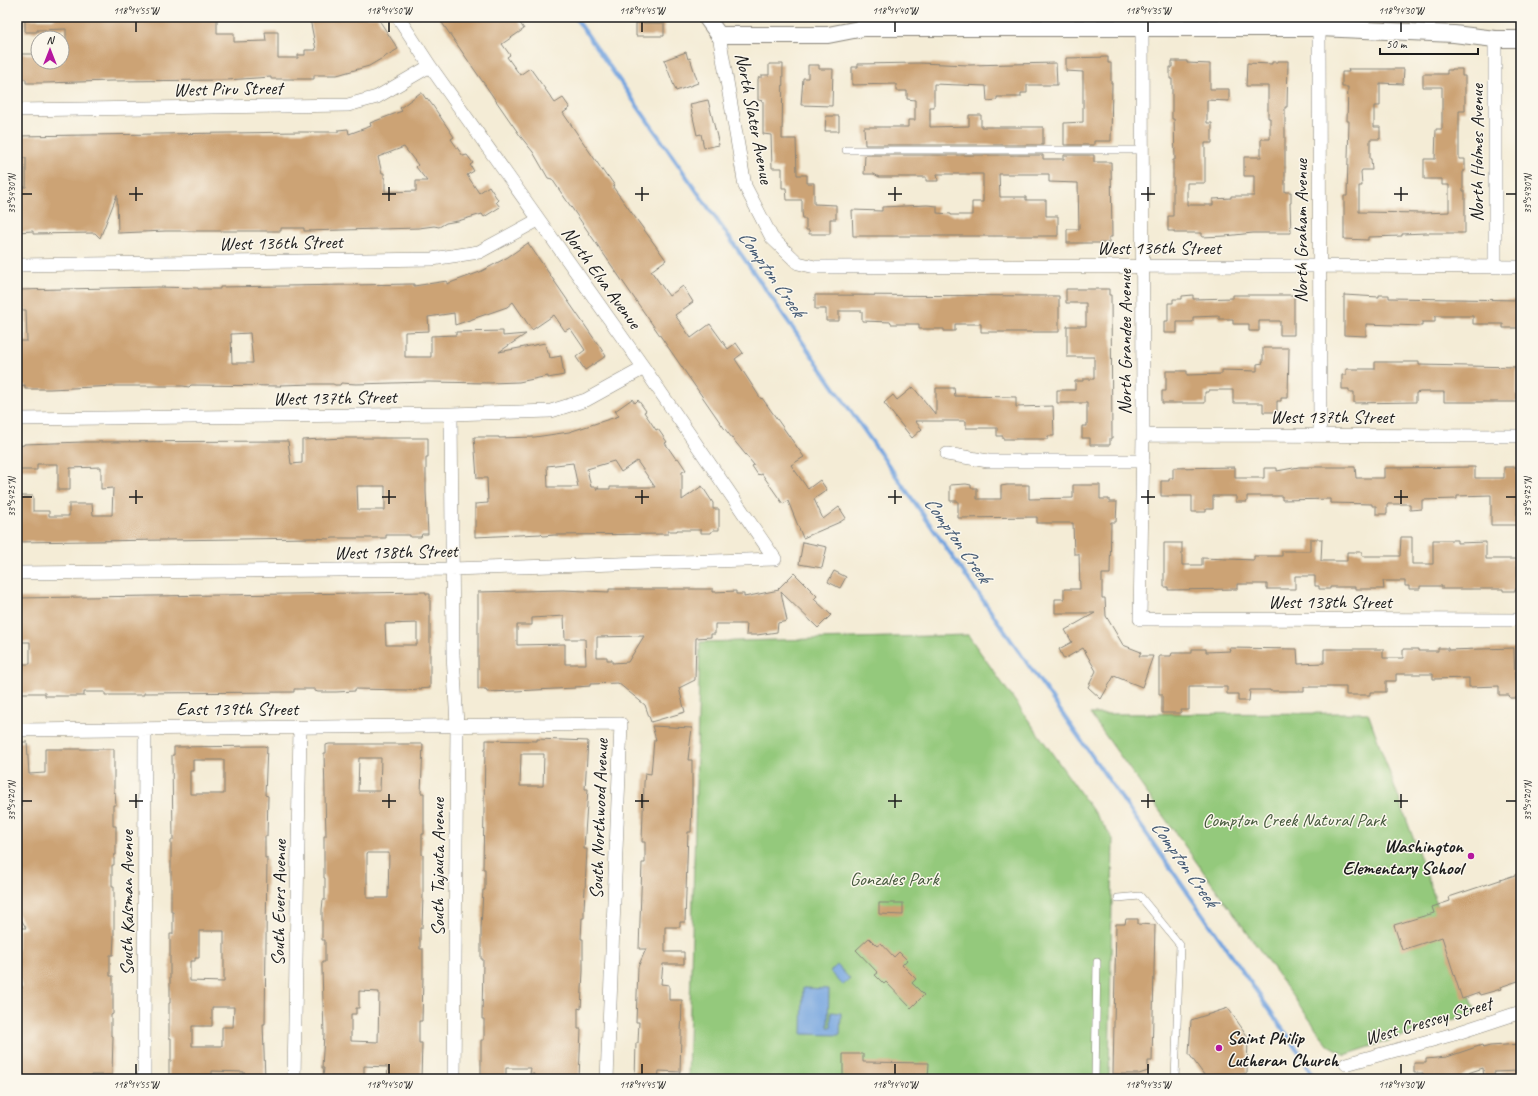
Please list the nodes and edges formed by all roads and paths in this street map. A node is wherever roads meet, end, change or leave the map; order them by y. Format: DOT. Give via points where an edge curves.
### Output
graph roads {
  1 [pos="398,17"];
  2 [pos="706,17"];
  3 [pos="1142,23"];
  4 [pos="1319,28"];
  5 [pos="719,35"];
  6 [pos="1495,39"];
  7 [pos="1521,39"];
  8 [pos="430,66"];
  9 [pos="17,110"];
  10 [pos="846,150"];
  11 [pos="1142,150"];
  12 [pos="538,220"];
  13 [pos="798,263"];
  14 [pos="17,265"];
  15 [pos="1143,266"];
  16 [pos="1319,266"];
  17 [pos="1495,267"];
  18 [pos="1521,267"];
  19 [pos="644,368"];
  20 [pos="451,414"];
  21 [pos="17,419"];
  22 [pos="1143,435"];
  23 [pos="1320,435"];
  24 [pos="1521,436"];
  25 [pos="947,454"];
  26 [pos="1143,461"];
  27 [pos="775,559"];
  28 [pos="451,569"];
  29 [pos="17,573"];
  30 [pos="1140,619"];
  31 [pos="1521,620"];
  32 [pos="457,725"];
  33 [pos="300,727"];
  34 [pos="146,728"];
  35 [pos="17,730"];
  36 [pos="1118,898"];
  37 [pos="1097,962"];
  38 [pos="1521,1012"];
  39 [pos="1346,1064"];
  40 [pos="144,1079"];
  41 [pos="294,1079"];
  42 [pos="454,1079"];
  43 [pos="607,1079"];
  44 [pos="1095,1079"];
  45 [pos="1175,1079"];
  1 -- 8 [label="street, North Elva Avenue"];
  2 -- 5 [label="street, North Slater Avenue"];
  3 -- 4 [label="street"];
  3 -- 5 [label="street" via="864,28 828,35"];
  3 -- 11 [label="street, North Grandee Avenue"];
  4 -- 6 [label="street" via="1454,34"];
  4 -- 16 [label="street, North Graham Avenue"];
  5 -- 13 [label="street, North Slater Avenue" via="745,186 772,238"];
  6 -- 7 [label="street"];
  6 -- 17 [label="street, North Holmes Avenue"];
  8 -- 9 [label="street, West Piru Street" via="377,97 348,105"];
  8 -- 12 [label="street, North Elva Avenue"];
  10 -- 11 [label="lane"];
  11 -- 15 [label="street, North Grandee Avenue"];
  12 -- 14 [label="street, West 136th Street" via="479,252 432,259"];
  12 -- 19 [label="street, North Elva Avenue"];
  13 -- 15 [label="street, West 136th Street" via="815,267"];
  15 -- 16 [label="street, West 136th Street"];
  15 -- 22 [label="street, North Grandee Avenue"];
  16 -- 17 [label="street, West 136th Street"];
  16 -- 23 [label="street, North Graham Avenue"];
  17 -- 18 [label="street, West 136th Street"];
  19 -- 20 [label="street, West 137th Street" via="586,400 551,411"];
  19 -- 27 [label="street, North Elva Avenue"];
  20 -- 21 [label="street, West 137th Street"];
  20 -- 28 [label="street, South Tajauta Avenue"];
  22 -- 23 [label="street, West 137th Street"];
  22 -- 26 [label="street, North Grandee Avenue"];
  23 -- 24 [label="street, West 137th Street"];
  25 -- 26 [label="street" via="988,461"];
  26 -- 30 [label="street, North Grandee Avenue"];
  27 -- 28 [label="street, West 138th Street"];
  28 -- 29 [label="street, West 138th Street"];
  28 -- 32 [label="street, South Tajauta Avenue"];
  30 -- 31 [label="street, West 138th Street"];
  32 -- 33 [label="street, East 139th Street"];
  32 -- 42 [label="street, South Tajauta Avenue"];
  32 -- 43 [label="street, South Northwood Avenue" via="621,724"];
  33 -- 34 [label="street, East 139th Street"];
  33 -- 41 [label="street, South Evers Avenue"];
  34 -- 35 [label="street, East 139th Street"];
  34 -- 40 [label="street, South Kalsman Avenue"];
  36 -- 45 [label="lane" via="1140,896 1180,945"];
  37 -- 44 [label="lane"];
  38 -- 39 [label="street, West Cressey Street" via="1454,1034"];
}
